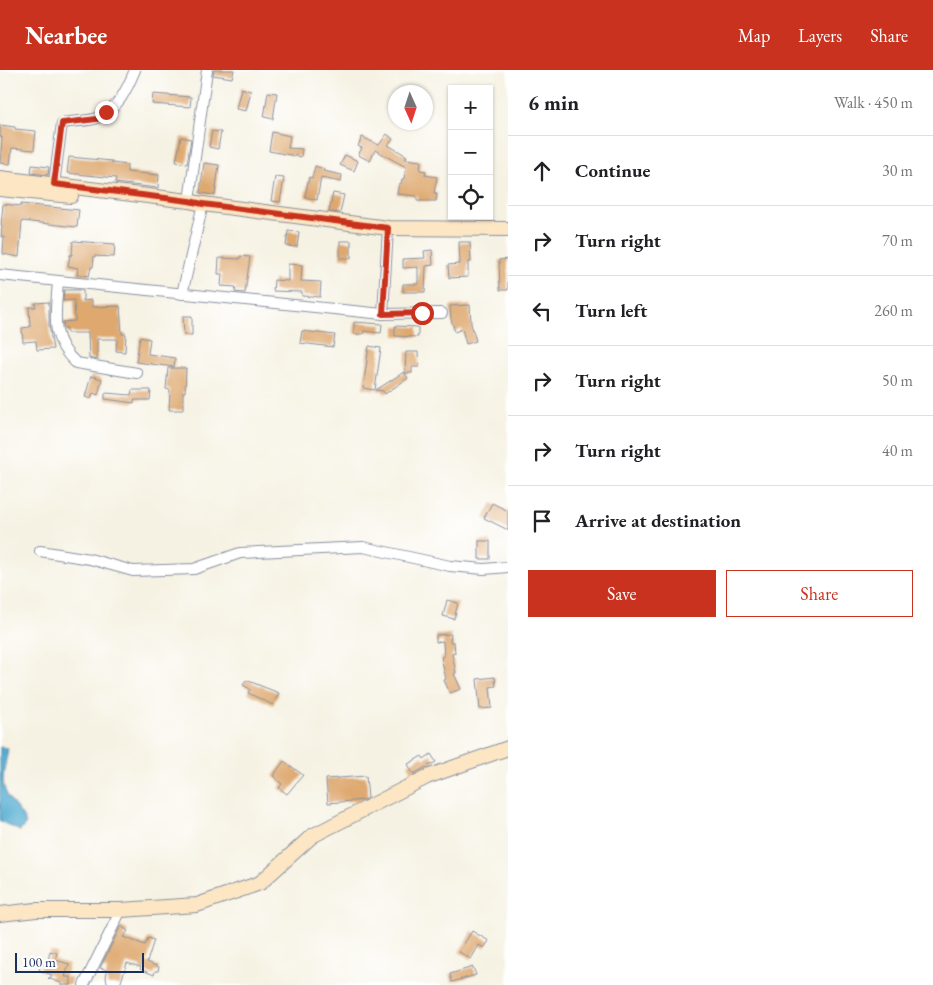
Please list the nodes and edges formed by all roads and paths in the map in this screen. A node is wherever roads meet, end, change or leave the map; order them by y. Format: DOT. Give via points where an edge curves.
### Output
graph roads {
  1 [pos="136,70"];
  2 [pos="207,70"];
  3 [pos="0,178"];
  4 [pos="54,184"];
  5 [pos="0,188"];
  6 [pos="189,201"];
  7 [pos="203,204"];
  8 [pos="388,228"];
  9 [pos="508,229"];
  10 [pos="0,275"];
  11 [pos="58,281"];
  12 [pos="182,294"];
  13 [pos="442,313"];
  14 [pos="383,314"];
  15 [pos="137,373"];
  16 [pos="40,551"];
  17 [pos="508,567"];
  18 [pos="508,748"];
  19 [pos="120,910"];
  20 [pos="0,914"];
  21 [pos="84,985"];
  1 -- 4 [label="street" via="115,106 97,119 62,123"];
  2 -- 6 [label="street"];
  3 -- 4 [label="main road"];
  4 -- 6 [label="main road"];
  5 -- 7 [label="main road" via="180,207"];
  6 -- 7 [label="main road"];
  7 -- 8 [label="main road"];
  7 -- 12 [label="street"];
  8 -- 9 [label="main road"];
  8 -- 14 [label="street"];
  10 -- 11 [label="street"];
  11 -- 12 [label="street"];
  11 -- 15 [label="street" via="57,334 61,346 71,358 76,363"];
  12 -- 14 [label="street"];
  13 -- 14 [label="street"];
  16 -- 17 [label="street" via="90,559 134,571 194,569 240,553 364,547 450,566"];
  18 -- 19 [label="main road" via="427,777 312,836 260,883 197,905"];
  19 -- 20 [label="main road" via="36,910"];
  19 -- 21 [label="street"];
}
